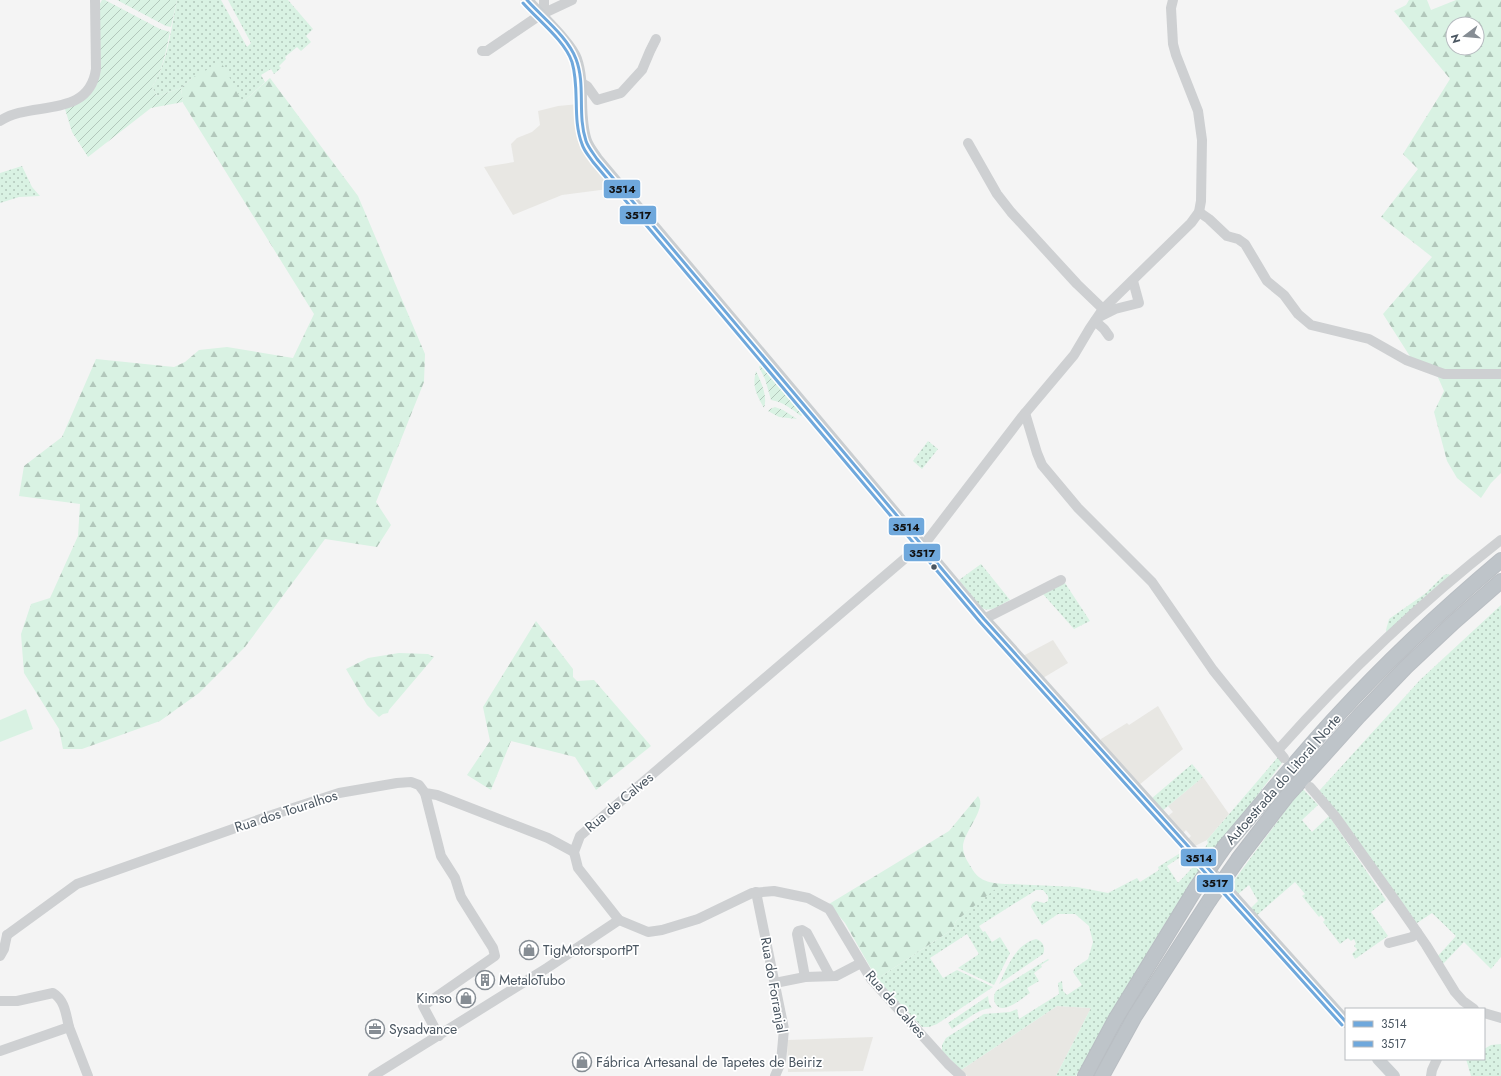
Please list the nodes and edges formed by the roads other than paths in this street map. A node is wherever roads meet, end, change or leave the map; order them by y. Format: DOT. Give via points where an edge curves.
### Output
graph roads {
  1 [pos="95,0"];
  2 [pos="527,0"];
  3 [pos="544,0"];
  4 [pos="572,0"];
  5 [pos="1173,0"];
  6 [pos="540,10"];
  7 [pos="656,39"];
  8 [pos="482,51"];
  9 [pos="580,82"];
  10 [pos="0,121"];
  11 [pos="968,144"];
  12 [pos="1199,212"];
  13 [pos="1133,281"];
  14 [pos="1103,309"];
  15 [pos="1096,319"];
  16 [pos="1109,336"];
  17 [pos="1501,374"];
  18 [pos="1026,413"];
  19 [pos="1501,540"];
  20 [pos="923,546"];
  21 [pos="1501,560"];
  22 [pos="1061,580"];
  23 [pos="1501,581"];
  24 [pos="984,619"];
  25 [pos="1310,787"];
  26 [pos="425,793"];
  27 [pos="574,852"];
  28 [pos="756,892"];
  29 [pos="619,920"];
  30 [pos="1417,932"];
  31 [pos="4,934"];
  32 [pos="1389,943"];
  33 [pos="0,956"];
  34 [pos="861,963"];
  35 [pos="830,976"];
  36 [pos="805,977"];
  37 [pos="775,983"];
  38 [pos="0,1002"];
  39 [pos="1461,1005"];
  40 [pos="1471,1008"];
  41 [pos="1485,1013"];
  42 [pos="1501,1018"];
  43 [pos="1345,1021"];
  44 [pos="69,1027"];
  45 [pos="439,1036"];
  46 [pos="0,1051"];
  47 [pos="1379,1060"];
  48 [pos="1437,1060"];
  49 [pos="88,1076"];
  50 [pos="373,1076"];
  51 [pos="775,1076"];
  52 [pos="961,1076"];
  53 [pos="1085,1076"];
  54 [pos="1102,1076"];
  55 [pos="1394,1076"];
  56 [pos="1431,1076"];
  1 -- 10 [label="street" via="95,81 87,92 55,108 20,112"];
  2 -- 6 [label="main road"];
  3 -- 6 [label="street"];
  4 -- 6 [label="street"];
  5 -- 12 [label="street" via="1173,44 1201,124"];
  6 -- 8 [label="street" via="486,51"];
  6 -- 9 [label="main road" via="575,57"];
  7 -- 9 [label="street" via="642,70 621,93 597,100 587,86"];
  9 -- 20 [label="main road" via="586,141 591,151"];
  11 -- 14 [label="street" via="1010,212"];
  12 -- 13 [label="street, Rua de Calves"];
  12 -- 17 [label="street" via="1227,236 1245,244 1267,281 1284,295 1298,314 1311,325 1369,339 1406,360 1444,374"];
  13 -- 14 [label="street, Rua de Calves"];
  13 -- 15 [label="street" via="1139,303 1115,309"];
  14 -- 15 [label="street, Rua de Calves"];
  15 -- 16 [label="street"];
  15 -- 18 [label="street, Rua de Calves" via="1074,356"];
  18 -- 19 [label="street" via="1042,465 1078,508 1152,582 1213,670 1281,754 1314,710 1408,617"];
  18 -- 20 [label="street, Rua de Calves"];
  20 -- 24 [label="main road"];
  20 -- 27 [label="street, Rua de Calves" via="909,555 580,836"];
  21 -- 53 [label="highway, Autoestrada do Litoral Norte, bridge" via="1379,671 1335,717 1225,846 1196,888"];
  22 -- 24 [label="street"];
  23 -- 54 [label="highway, Autoestrada do Litoral Norte, bridge" via="1406,667 1286,797 1209,901 1135,1016"];
  24 -- 43 [label="main road"];
  25 -- 30 [label="street" via="1335,816"];
  26 -- 27 [label="street, Rua dos Touralhos" via="437,795 548,838"];
  26 -- 31 [label="street, Rua dos Touralhos" via="419,785 411,782 397,783 339,793 275,814 78,884"];
  26 -- 45 [label="street" via="441,856 455,878 461,898 493,948 495,956 423,1006"];
  27 -- 29 [label="street, Rua de Calves" via="578,868"];
  28 -- 29 [label="street, Rua de Calves" via="698,919 662,930 648,932"];
  28 -- 34 [label="street, Rua de Calves" via="774,891 808,898 829,909"];
  28 -- 37 [label="street, Rua do Forranjal"];
  29 -- 45 [label="street"];
  30 -- 32 [label="street" via="1412,937"];
  30 -- 39 [label="street"];
  31 -- 33 [label="street" via="4,949"];
  34 -- 35 [label="street" via="836,976"];
  34 -- 52 [label="street, Rua de Calves" via="871,979"];
  35 -- 36 [label="street"];
  35 -- 36 [label="street" via="807,932 802,930 797,934"];
  36 -- 37 [label="street"];
  37 -- 51 [label="street, Rua do Forranjal" via="784,1029 781,1062"];
  38 -- 44 [label="street" via="18,1001 53,993 64,1006"];
  39 -- 40 [label="street"];
  41 -- 42 [label="street"];
  44 -- 46 [label="street"];
  44 -- 49 [label="street"];
  45 -- 50 [label="street"];
  47 -- 55 [label="main road"];
  48 -- 56 [label="street"];
}
